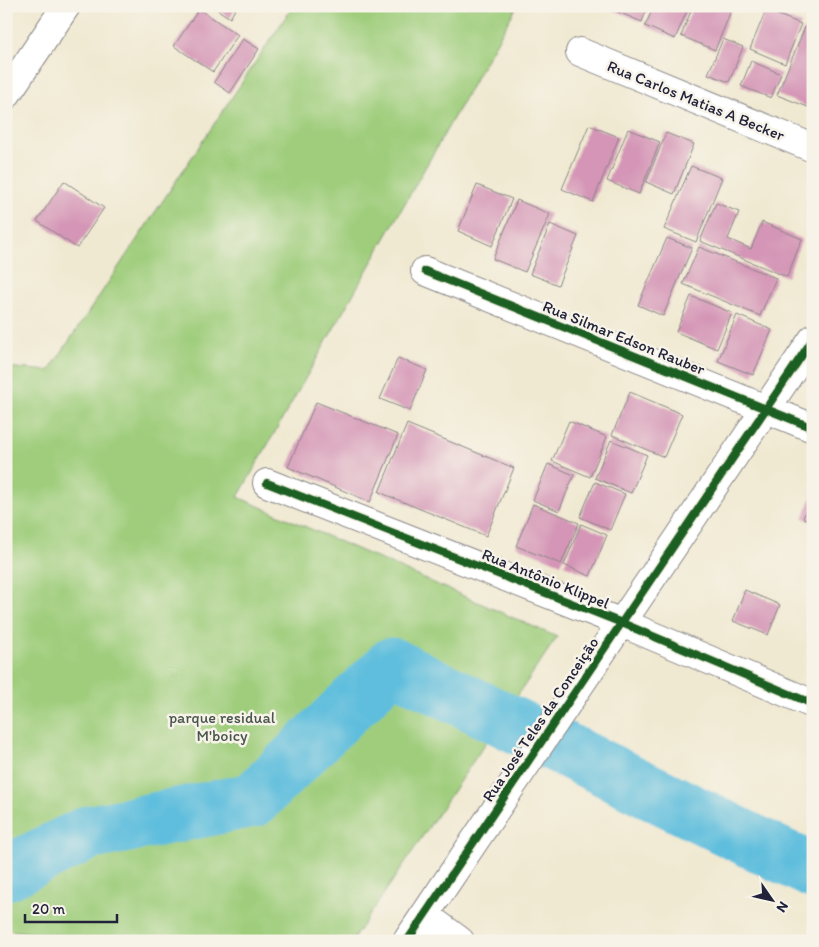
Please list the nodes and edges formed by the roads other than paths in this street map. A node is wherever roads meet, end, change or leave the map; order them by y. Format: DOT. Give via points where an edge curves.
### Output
graph roads {
  1 [pos="66,6"];
  2 [pos="580,52"];
  3 [pos="6,95"];
  4 [pos="813,148"];
  5 [pos="425,271"];
  6 [pos="813,339"];
  7 [pos="765,409"];
  8 [pos="813,428"];
  9 [pos="267,483"];
  10 [pos="622,623"];
  11 [pos="813,704"];
  12 [pos="424,915"];
  13 [pos="407,941"];
  14 [pos="460,941"];
  1 -- 3 [label="street"];
  2 -- 4 [label="street, Rua Carlos Matias A Becker"];
  5 -- 7 [label="street, Rua Silmar Edson Rauber"];
  6 -- 7 [label="street, Rua José Teles da Conceição"];
  7 -- 8 [label="street, Rua Silmar Edson Rauber"];
  7 -- 10 [label="street, Rua José Teles da Conceição"];
  9 -- 10 [label="street, Rua Antônio Klippel"];
  10 -- 11 [label="street, Rua Antônio Klippel"];
  10 -- 12 [label="street, Rua José Teles da Conceição"];
  12 -- 13 [label="street, Rua José Teles da Conceição"];
  12 -- 14 [label="street"];
}
